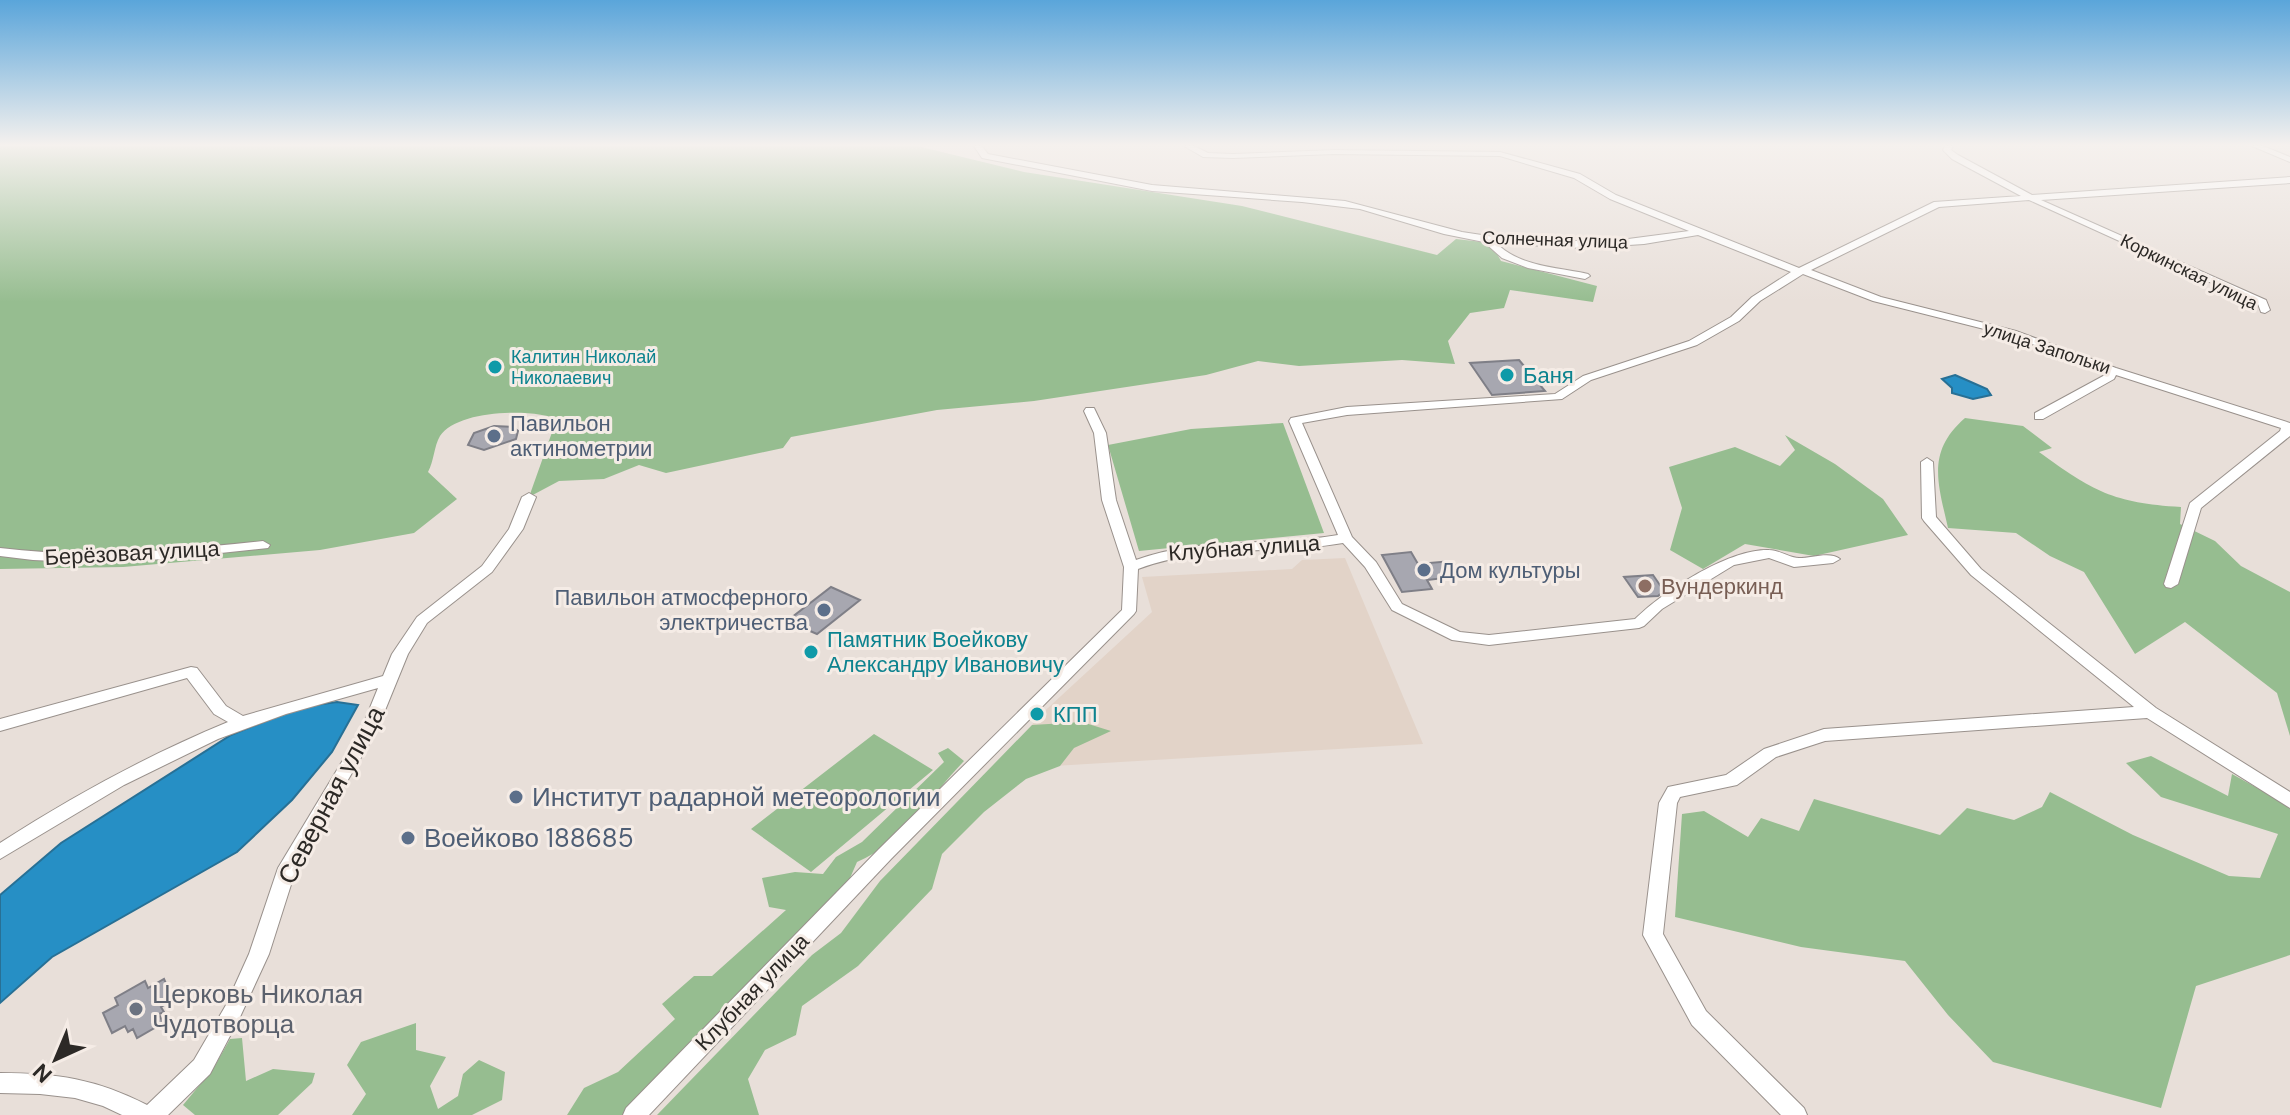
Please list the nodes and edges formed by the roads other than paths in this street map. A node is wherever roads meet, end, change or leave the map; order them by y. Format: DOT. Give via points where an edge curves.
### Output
graph roads {
  1 [pos="1300,198"];
  2 [pos="1616,198"];
  3 [pos="2003,198"];
  4 [pos="2037,198"];
  5 [pos="1702,231"];
  6 [pos="1487,239"];
  7 [pos="1802,272"];
  8 [pos="1585,276"];
  9 [pos="2265,310"];
  10 [pos="2112,370"];
  11 [pos="1090,411"];
  12 [pos="2039,416"];
  13 [pos="2289,426"];
  14 [pos="1927,462"];
  15 [pos="526,503"];
  16 [pos="1346,538"];
  17 [pos="263,545"];
  18 [pos="0,552"];
  19 [pos="1833,559"];
  20 [pos="1131,567"];
  21 [pos="2171,584"];
  22 [pos="391,679"];
  23 [pos="2150,712"];
  24 [pos="242,723"];
  25 [pos="0,725"];
  26 [pos="2290,801"];
  27 [pos="0,852"];
  28 [pos="0,1083"];
  29 [pos="144,1115"];
  30 [pos="153,1115"];
  31 [pos="634,1115"];
  32 [pos="1796,1115"];
  1 -- 6 [label="street, Солнечная улица" via="1349,204"];
  2 -- 5 [label="street, улица Запольки"];
  3 -- 7 [label="street" via="1925,207"];
  4 -- 9 [label="street, Коркинская улица" via="2262,302"];
  5 -- 6 [label="street, Солнечная улица" via="1617,245"];
  5 -- 7 [label="street, улица Запольки"];
  6 -- 8 [label="street" via="1511,258"];
  7 -- 10 [label="street, улица Запольки" via="1877,299 2012,333"];
  7 -- 16 [label="street, Клубная улица" via="1693,343 1587,378 1558,397 1347,411 1295,421"];
  10 -- 12 [label="street" via="2100,385"];
  10 -- 13 [label="street, улица Запольки"];
  11 -- 20 [label="street" via="1100,433 1109,500"];
  13 -- 21 [label="street" via="2195,506"];
  14 -- 23 [label="street" via="1929,518 1969,565"];
  15 -- 22 [label="street, Северная улица" via="516,529 487,569 422,620"];
  16 -- 19 [label="street" via="1371,565 1397,607 1457,637 1489,640 1639,623 1657,606 1730,562 1770,554 1794,563"];
  16 -- 20 [label="street, Клубная улица" via="1158,554"];
  17 -- 18 [label="street, Берёзовая улица" via="135,557"];
  20 -- 31 [label="street, Клубная улица" via="1129,611"];
  22 -- 24 [label="street, Северная улица"];
  22 -- 30 [label="street, Северная улица" via="369,730 292,857 259,954 227,1022 202,1067"];
  23 -- 26 [label="street"];
  23 -- 32 [label="street" via="1824,735 1770,753 1731,780 1674,792 1668,803 1653,935 1699,1018"];
  24 -- 25 [label="street" via="220,710 191,672"];
  24 -- 27 [label="street, Северная улица" via="90,797"];
  28 -- 29 [label="street" via="62,1083 111,1096"];
}
